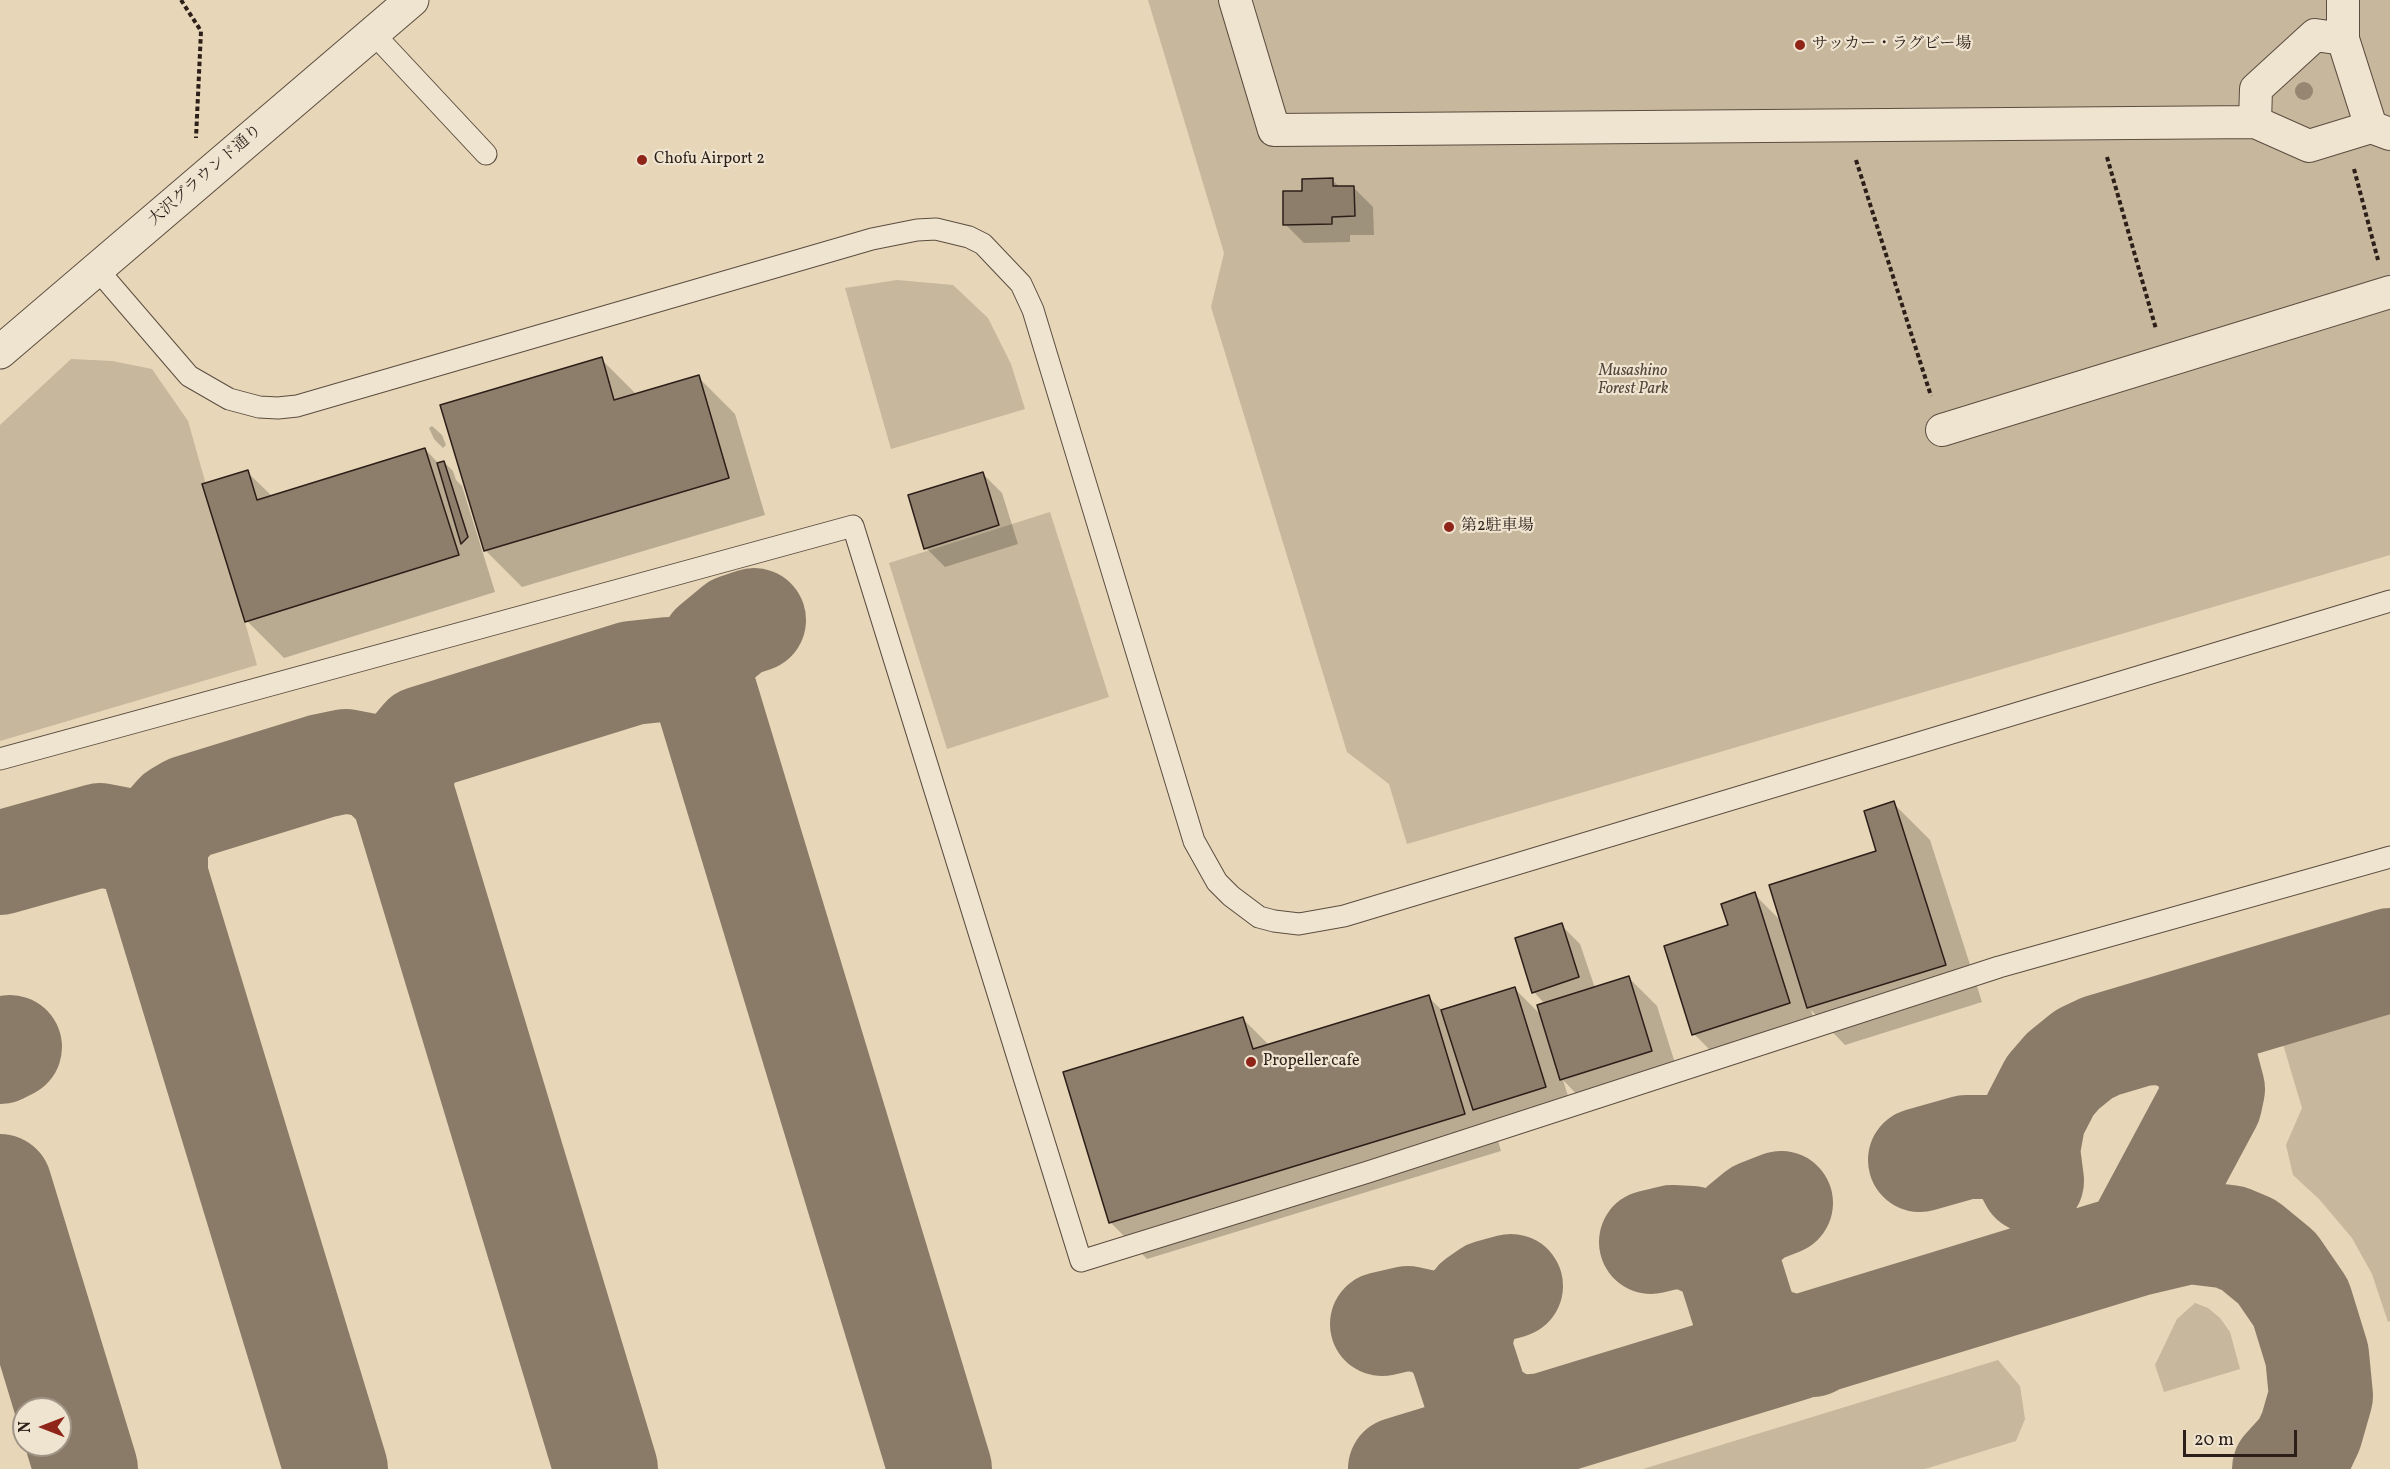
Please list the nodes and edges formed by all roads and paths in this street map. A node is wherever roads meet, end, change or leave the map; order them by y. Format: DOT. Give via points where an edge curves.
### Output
graph roads {
  1 [pos="181,0"];
  2 [pos="412,0"];
  3 [pos="1235,0"];
  4 [pos="2343,0"];
  5 [pos="372,32"];
  6 [pos="2343,39"];
  7 [pos="2254,122"];
  8 [pos="2097,123"];
  9 [pos="1845,125"];
  10 [pos="2368,132"];
  11 [pos="486,154"];
  12 [pos="194,186"];
  13 [pos="97,269"];
  14 [pos="2388,292"];
  15 [pos="0,352"];
  16 [pos="2166,361"];
  17 [pos="1942,430"];
  18 [pos="2390,601"];
  19 [pos="0,759"];
  20 [pos="2390,857"];
  1 -- 12 [label="path" via="201,31"];
  2 -- 5 [label="street, 大沢グラウンド通り"];
  3 -- 9 [label="street" via="1274,130"];
  4 -- 6 [label="street"];
  5 -- 11 [label="lane"];
  5 -- 12 [label="street, 大沢グラウンド通り"];
  6 -- 7 [label="street" via="2315,35 2256,89"];
  6 -- 10 [label="street"];
  7 -- 8 [label="street"];
  7 -- 10 [label="street" via="2308,146"];
  8 -- 9 [label="street"];
  8 -- 16 [label="path"];
  9 -- 17 [label="path"];
  10 -- 14 [label="path"];
  12 -- 13 [label="street, 大沢グラウンド通り"];
  13 -- 15 [label="street, 大沢グラウンド通り"];
  13 -- 18 [label="lane" via="189,376 230,399 278,408 297,406 872,239 936,229 983,244 1021,284 1033,310 1194,842 1217,882 1231,896 1259,917 1274,921 1299,924 1344,916"];
  14 -- 16 [label="street"];
  16 -- 17 [label="street"];
  19 -- 20 [label="lane" via="853,526 1081,1261 1999,967"];
}
